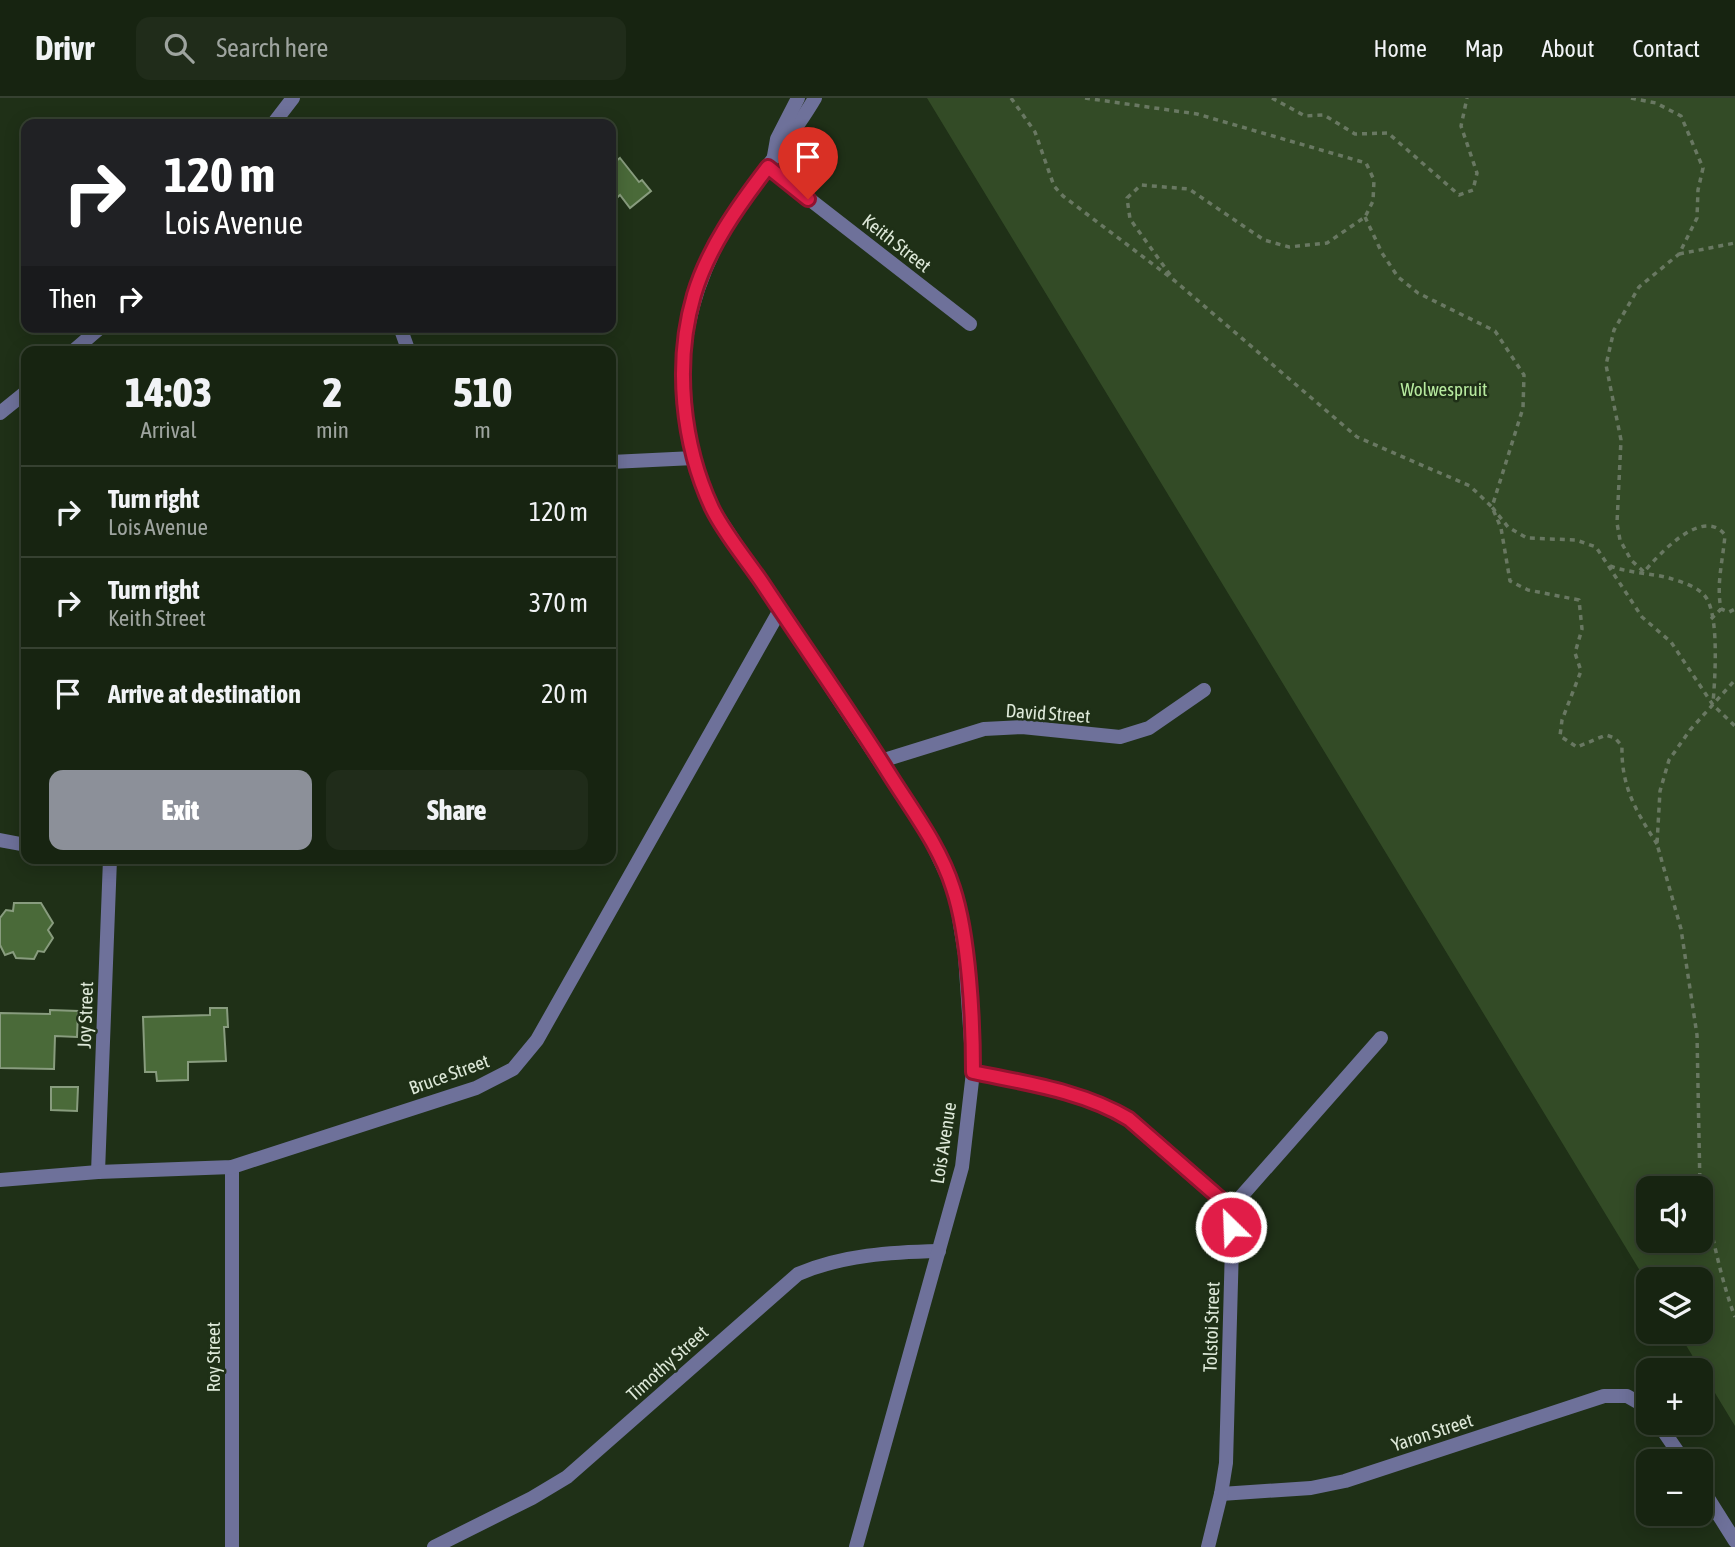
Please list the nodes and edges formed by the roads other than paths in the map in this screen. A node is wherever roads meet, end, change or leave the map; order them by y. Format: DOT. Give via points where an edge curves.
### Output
graph roads {
  1 [pos="293,98"];
  2 [pos="798,98"];
  3 [pos="815,98"];
  4 [pos="277,119"];
  5 [pos="770,162"];
  6 [pos="970,324"];
  7 [pos="94,333"];
  8 [pos="79,346"];
  9 [pos="21,396"];
  10 [pos="0,413"];
  11 [pos="694,458"];
  12 [pos="616,462"];
  13 [pos="780,610"];
  14 [pos="1204,690"];
  15 [pos="881,761"];
  16 [pos="0,840"];
  17 [pos="21,844"];
  18 [pos="110,864"];
  19 [pos="1381,1038"];
  20 [pos="973,1072"];
  21 [pos="232,1167"];
  22 [pos="98,1172"];
  23 [pos="0,1180"];
  24 [pos="1231,1208"];
  25 [pos="939,1251"];
  26 [pos="1636,1401"];
  27 [pos="1221,1494"];
  28 [pos="1713,1506"];
  29 [pos="1735,1541"];
  30 [pos="232,1547"];
  31 [pos="434,1547"];
  32 [pos="856,1547"];
  33 [pos="1208,1547"];
  1 -- 4 [label="street"];
  2 -- 5 [label="street, Lois Avenue"];
  3 -- 5 [label="street, Lois Avenue"];
  5 -- 6 [label="street, Keith Street"];
  5 -- 11 [label="street, Lois Avenue" via="710,255 694,296 683,365"];
  7 -- 8 [label="street"];
  9 -- 10 [label="street"];
  11 -- 12 [label="street"];
  11 -- 13 [label="street, Lois Avenue" via="713,509"];
  13 -- 15 [label="street, Lois Avenue"];
  13 -- 21 [label="street, Bruce Street" via="537,1040 513,1069 476,1088"];
  14 -- 15 [label="street, David Street" via="1149,727 1120,737 1021,727 984,729"];
  15 -- 20 [label="street, Lois Avenue" via="928,835 953,888 965,955"];
  16 -- 17 [label="street"];
  18 -- 22 [label="street, Joy Street"];
  19 -- 24 [label="street"];
  20 -- 24 [label="street" via="1036,1085 1112,1109"];
  20 -- 25 [label="street, Lois Avenue" via="962,1167"];
  21 -- 22 [label="street, Bruce Street"];
  21 -- 30 [label="street, Roy Street"];
  22 -- 23 [label="street, Bruce Street"];
  24 -- 27 [label="street, Tolstoi Street" via="1226,1463"];
  25 -- 31 [label="street, Timothy Street" via="831,1262 798,1273 567,1477"];
  25 -- 32 [label="street, Lois Avenue"];
  26 -- 27 [label="street, Yaron Street" via="1627,1396 1604,1396 1345,1481"];
  27 -- 33 [label="street, Tolstoi Street"];
  28 -- 29 [label="street"];
}
